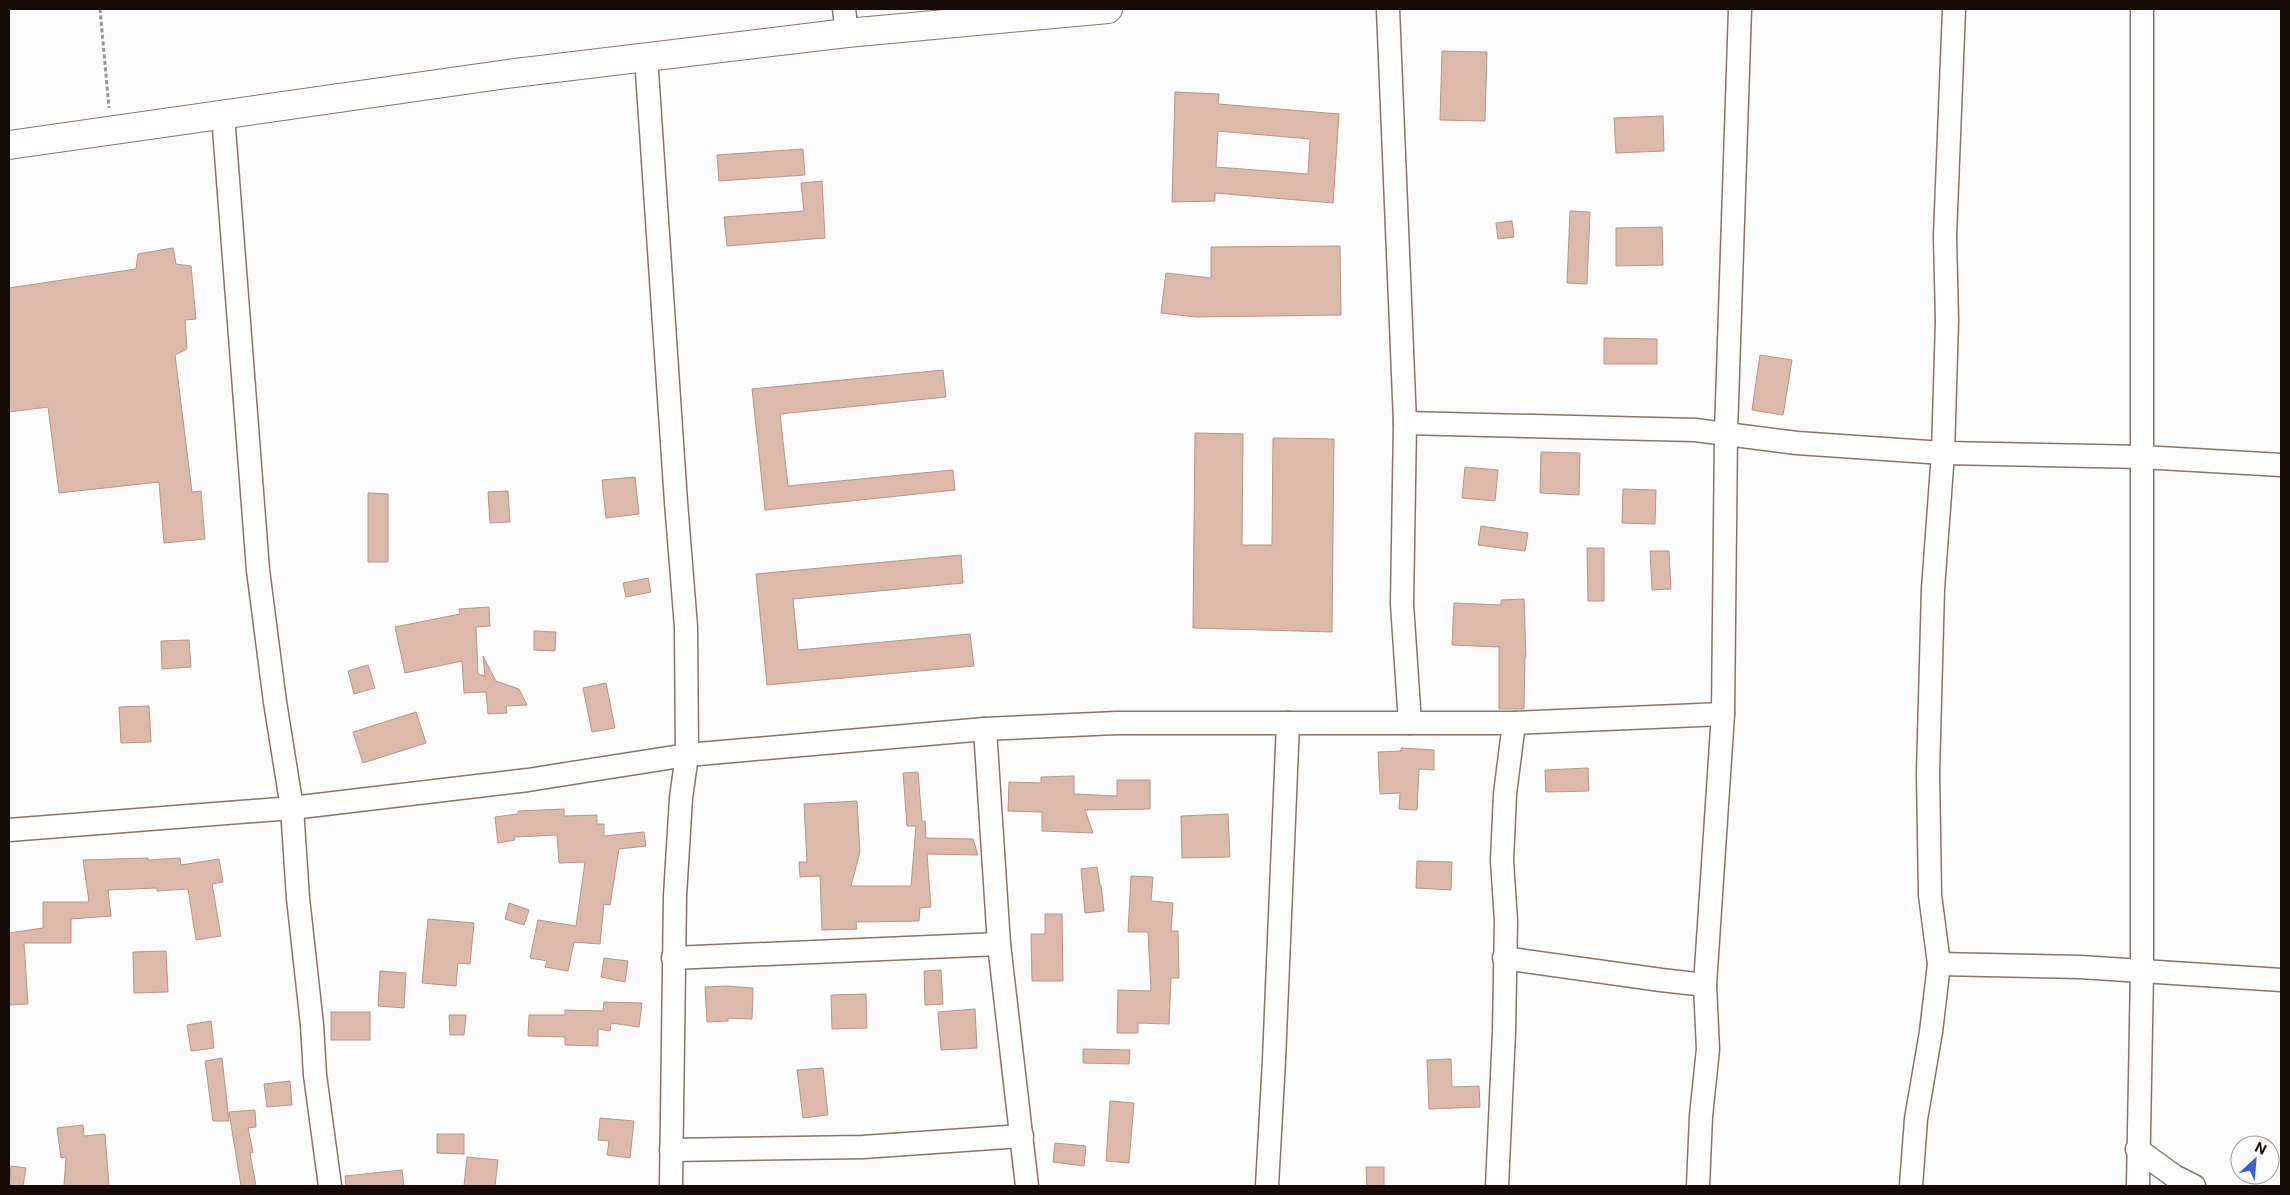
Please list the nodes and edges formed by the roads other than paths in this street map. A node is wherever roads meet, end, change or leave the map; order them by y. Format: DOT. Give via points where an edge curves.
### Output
graph roads {
  1 [pos="1100,9"];
  2 [pos="1108,9"];
  3 [pos="1388,9"];
  4 [pos="1740,9"];
  5 [pos="1954,9"];
  6 [pos="2142,9"];
  7 [pos="846,21"];
  8 [pos="646,57"];
  9 [pos="223,115"];
  10 [pos="9,145"];
  11 [pos="1405,423"];
  12 [pos="1726,433"];
  13 [pos="1943,453"];
  14 [pos="2142,457"];
  15 [pos="2281,465"];
  16 [pos="1723,714"];
  17 [pos="1288,723"];
  18 [pos="1410,723"];
  19 [pos="1514,723"];
  20 [pos="985,729"];
  21 [pos="686,756"];
  22 [pos="292,808"];
  23 [pos="9,830"];
  24 [pos="999,944"];
  25 [pos="673,958"];
  26 [pos="1504,958"];
  27 [pos="1939,964"];
  28 [pos="2142,971"];
  29 [pos="2281,980"];
  30 [pos="1705,984"];
  31 [pos="1022,1136"];
  32 [pos="2137,1149"];
  33 [pos="671,1150"];
  34 [pos="330,1186"];
  35 [pos="671,1186"];
  36 [pos="1027,1186"];
  37 [pos="1267,1186"];
  38 [pos="1497,1186"];
  39 [pos="1698,1186"];
  40 [pos="1911,1186"];
  41 [pos="2138,1186"];
  42 [pos="2194,1186"];
  1 -- 2 [label="main road"];
  1 -- 7 [label="main road"];
  3 -- 11 [label="street"];
  4 -- 12 [label="street"];
  5 -- 13 [label="street" via="1945,236 1947,321"];
  6 -- 14 [label="street"];
  7 -- 8 [label="main road"];
  8 -- 9 [label="main road"];
  8 -- 21 [label="street" via="686,626"];
  9 -- 10 [label="main road"];
  9 -- 22 [label="street" via="258,570"];
  11 -- 12 [label="street" via="1582,426"];
  11 -- 18 [label="street" via="1402,604"];
  12 -- 13 [label="street" via="1797,443"];
  12 -- 16 [label="street"];
  13 -- 14 [label="street"];
  13 -- 27 [label="street" via="1933,590 1928,773 1930,895"];
  14 -- 15 [label="street"];
  14 -- 28 [label="street"];
  16 -- 19 [label="street"];
  16 -- 30 [label="street"];
  17 -- 18 [label="street"];
  17 -- 20 [label="street" via="1117,723"];
  17 -- 37 [label="street"];
  18 -- 19 [label="street"];
  19 -- 26 [label="street" via="1502,861 1506,921"];
  20 -- 21 [label="street"];
  20 -- 24 [label="street"];
  21 -- 22 [label="street" via="528,780"];
  21 -- 25 [label="street" via="676,867"];
  22 -- 23 [label="street"];
  22 -- 34 [label="street" via="315,1075"];
  24 -- 25 [label="street"];
  24 -- 31 [label="street"];
  25 -- 33 [label="street"];
  26 -- 30 [label="street"];
  26 -- 38 [label="street"];
  27 -- 28 [label="street"];
  27 -- 40 [label="street" via="1916,1119"];
  28 -- 29 [label="street"];
  28 -- 32 [label="street"];
  30 -- 39 [label="street" via="1707,1071"];
  31 -- 33 [label="street" via="863,1147"];
  31 -- 36 [label="street"];
  32 -- 41 [label="street"];
  32 -- 42 [label="street" via="2174,1176"];
  33 -- 35 [label="street"];
}
